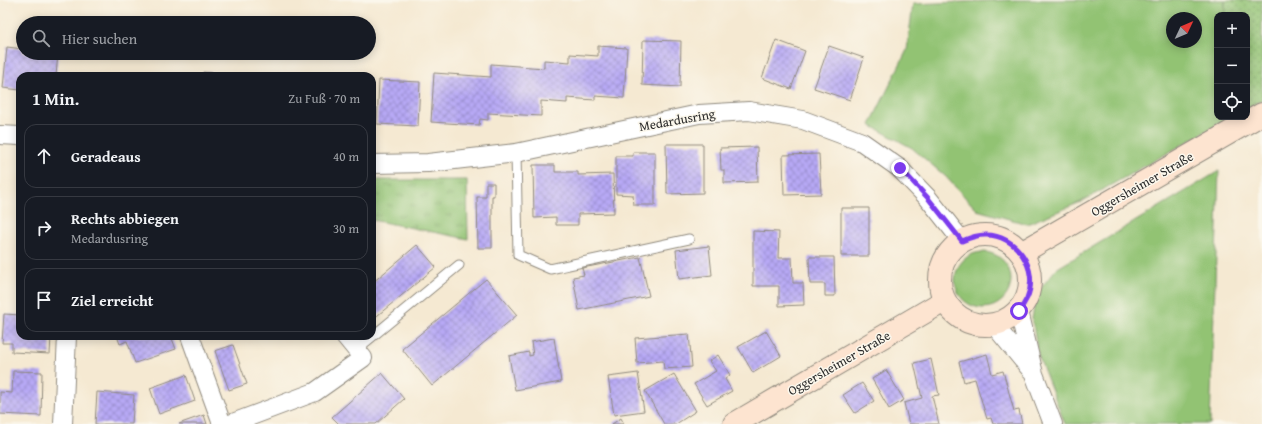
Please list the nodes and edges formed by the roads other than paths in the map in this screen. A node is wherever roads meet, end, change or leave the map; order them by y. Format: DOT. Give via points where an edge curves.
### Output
graph roads {
  1 [pos="1262,114"];
  2 [pos="0,135"];
  3 [pos="16,136"];
  4 [pos="516,153"];
  5 [pos="376,164"];
  6 [pos="690,239"];
  7 [pos="962,241"];
  8 [pos="1021,253"];
  9 [pos="459,265"];
  10 [pos="944,301"];
  11 [pos="1019,311"];
  12 [pos="994,325"];
  13 [pos="376,333"];
  14 [pos="68,340"];
  15 [pos="191,340"];
  16 [pos="348,340"];
  17 [pos="368,340"];
  18 [pos="356,350"];
  19 [pos="1034,374"];
  20 [pos="63,424"];
  21 [pos="222,424"];
  22 [pos="230,424"];
  23 [pos="734,424"];
  24 [pos="1053,424"];
  1 -- 8 [label="street, Oggersheimer Straße"];
  2 -- 3 [label="street"];
  4 -- 5 [label="street, Medardusring" via="428,163"];
  4 -- 6 [label="lane" via="518,255 550,269"];
  4 -- 7 [label="street, Medardusring" via="699,114 749,111 803,120 862,142 900,168"];
  7 -- 8 [label="street" via="972,236 1000,237 1012,243"];
  7 -- 10 [label="street" via="950,251 939,275"];
  8 -- 11 [label="street" via="1029,267 1031,282 1028,298"];
  9 -- 13 [label="lane"];
  10 -- 12 [label="street" via="953,313 965,322 979,326"];
  10 -- 23 [label="street, Oggersheimer Straße"];
  11 -- 12 [label="street" via="1008,320"];
  11 -- 19 [label="street"];
  12 -- 19 [label="street"];
  14 -- 20 [label="street"];
  15 -- 21 [label="street"];
  16 -- 18 [label="street"];
  17 -- 18 [label="lane"];
  18 -- 22 [label="street" via="363,358 316,392"];
  19 -- 24 [label="street"];
}
